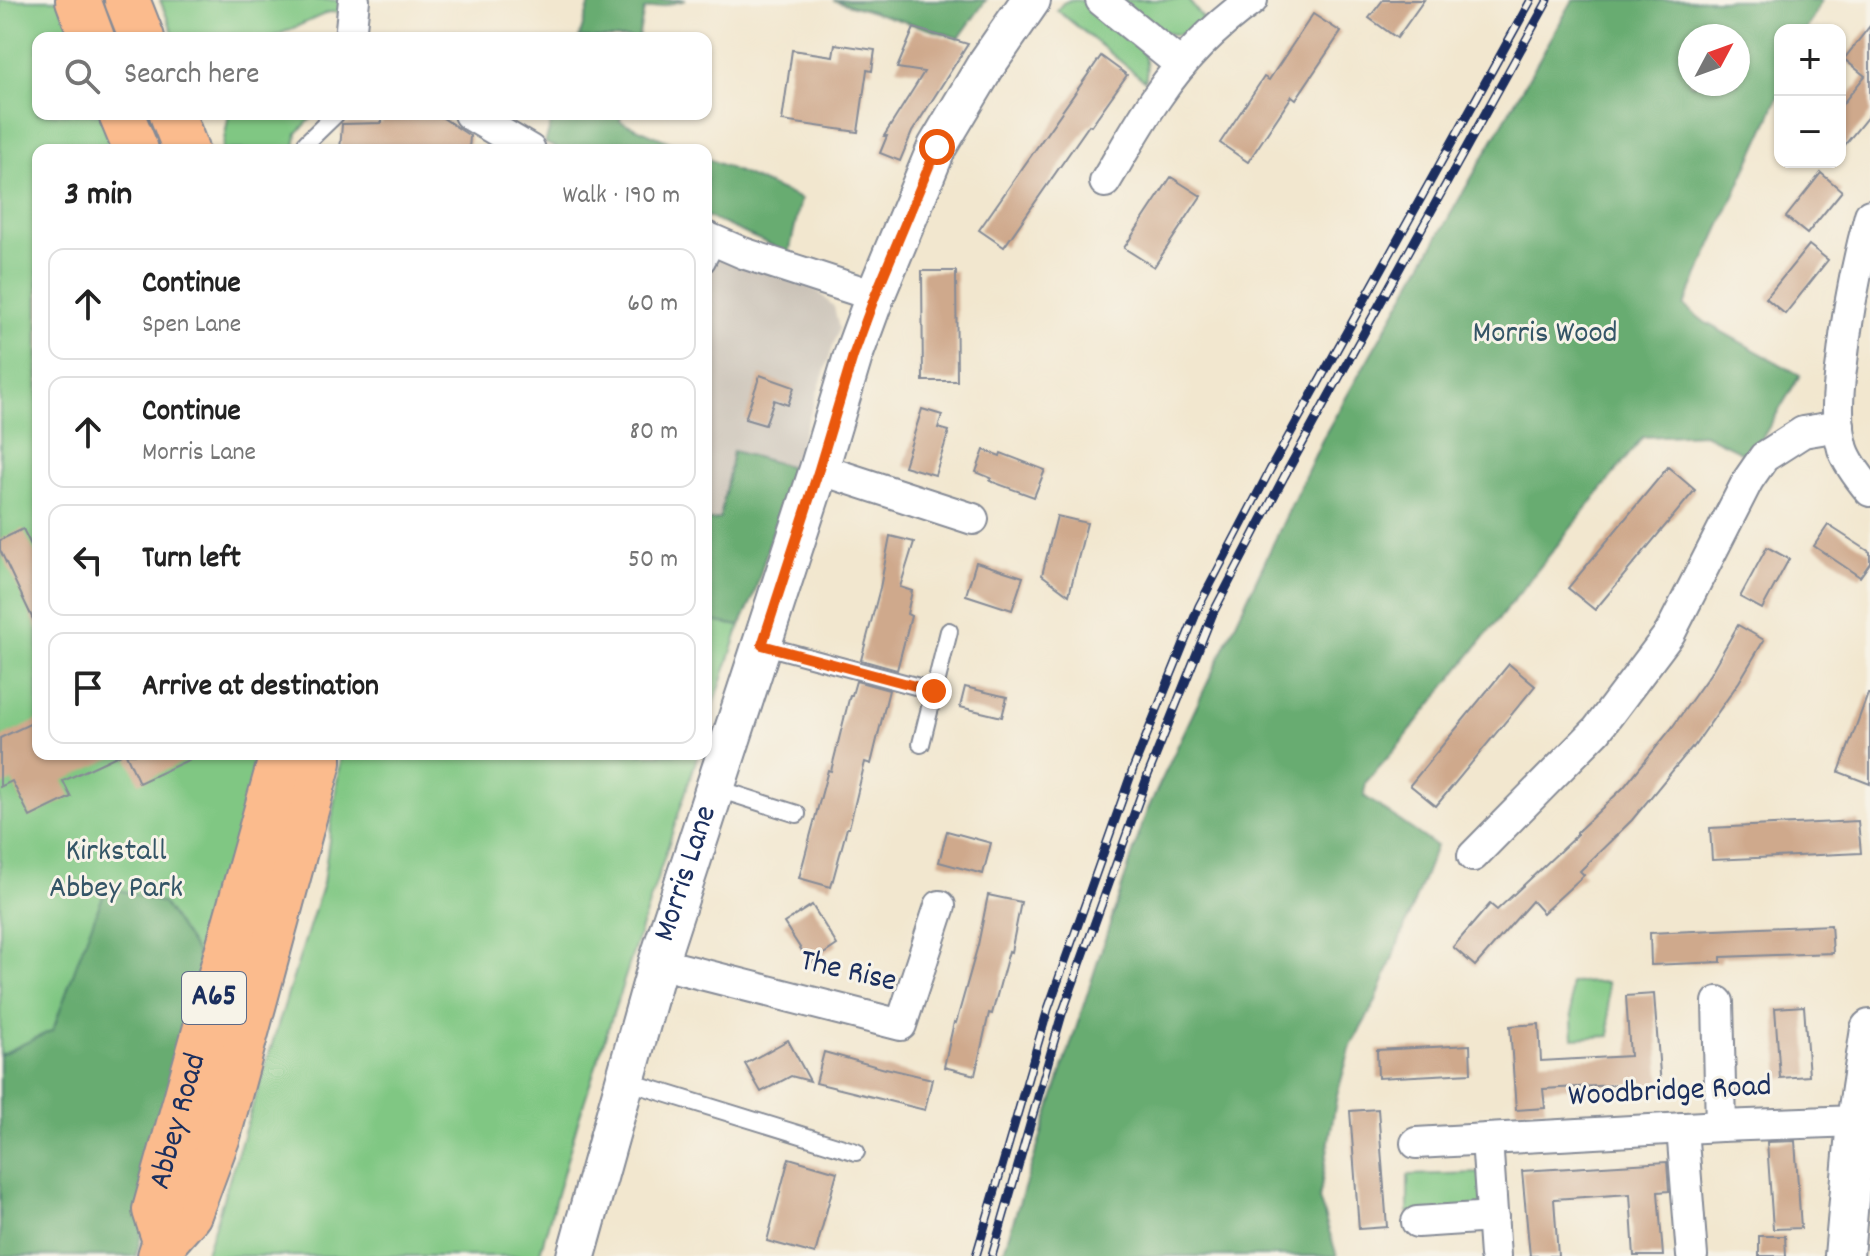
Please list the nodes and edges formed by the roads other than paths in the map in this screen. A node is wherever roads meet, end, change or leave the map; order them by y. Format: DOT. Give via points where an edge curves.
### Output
graph roads {
  1 [pos="78,0"];
  2 [pos="127,0"];
  3 [pos="354,0"];
  4 [pos="1031,0"];
  5 [pos="1101,0"];
  6 [pos="1252,0"];
  7 [pos="90,32"];
  8 [pos="140,32"];
  9 [pos="351,32"];
  10 [pos="1181,65"];
  11 [pos="174,120"];
  12 [pos="330,120"];
  13 [pos="479,120"];
  14 [pos="184,144"];
  15 [pos="306,144"];
  16 [pos="520,144"];
  17 [pos="1105,182"];
  18 [pos="1870,215"];
  19 [pos="712,247"];
  20 [pos="875,296"];
  21 [pos="1839,426"];
  22 [pos="819,469"];
  23 [pos="1870,491"];
  24 [pos="973,519"];
  25 [pos="949,631"];
  26 [pos="762,645"];
  27 [pos="934,691"];
  28 [pos="921,744"];
  29 [pos="280,760"];
  30 [pos="319,760"];
  31 [pos="715,788"];
  32 [pos="797,814"];
  33 [pos="1473,856"];
  34 [pos="940,906"];
  35 [pos="658,963"];
  36 [pos="1718,1002"];
  37 [pos="1870,1029"];
  38 [pos="626,1081"];
  39 [pos="1856,1121"];
  40 [pos="1721,1126"];
  41 [pos="1682,1128"];
  42 [pos="1487,1139"];
  43 [pos="1416,1143"];
  44 [pos="856,1152"];
  45 [pos="1493,1217"];
  46 [pos="1417,1222"];
  47 [pos="162,1249"];
  48 [pos="576,1256"];
  49 [pos="1495,1256"];
  50 [pos="1692,1256"];
  51 [pos="1844,1256"];
  1 -- 7 [label="main road"];
  2 -- 8 [label="main road"];
  3 -- 9 [label="street"];
  4 -- 20 [label="street, Morris Lane" via="937,147"];
  5 -- 10 [label="street"];
  6 -- 10 [label="street"];
  10 -- 17 [label="street"];
  11 -- 14 [label="main road"];
  12 -- 15 [label="lane"];
  13 -- 16 [label="street"];
  18 -- 21 [label="street" via="1844,339"];
  19 -- 20 [label="street"];
  20 -- 22 [label="street, Morris Lane"];
  21 -- 23 [label="street" via="1844,451"];
  21 -- 33 [label="street" via="1803,432 1764,457 1670,633 1597,730"];
  22 -- 24 [label="street"];
  22 -- 26 [label="street, Morris Lane"];
  25 -- 27 [label="lane"];
  26 -- 27 [label="lane"];
  26 -- 31 [label="street, Morris Lane"];
  27 -- 28 [label="lane"];
  29 -- 47 [label="main road, Abbey Road / A65" via="155,1210"];
  30 -- 47 [label="main road, A65" via="218,1136 189,1214"];
  31 -- 32 [label="lane"];
  31 -- 35 [label="street, Morris Lane"];
  34 -- 35 [label="street, The Rise" via="901,1025"];
  35 -- 38 [label="street, Morris Lane"];
  36 -- 40 [label="street"];
  37 -- 39 [label="street"];
  38 -- 44 [label="lane"];
  38 -- 48 [label="street, Morris Lane"];
  39 -- 40 [label="street, Woodbridge Road"];
  39 -- 51 [label="street"];
  40 -- 41 [label="street, Woodbridge Road"];
  41 -- 42 [label="street, Woodbridge Road"];
  41 -- 50 [label="street"];
  42 -- 43 [label="street, Woodbridge Road"];
  42 -- 45 [label="street"];
  45 -- 46 [label="street"];
  45 -- 49 [label="street"];
}
